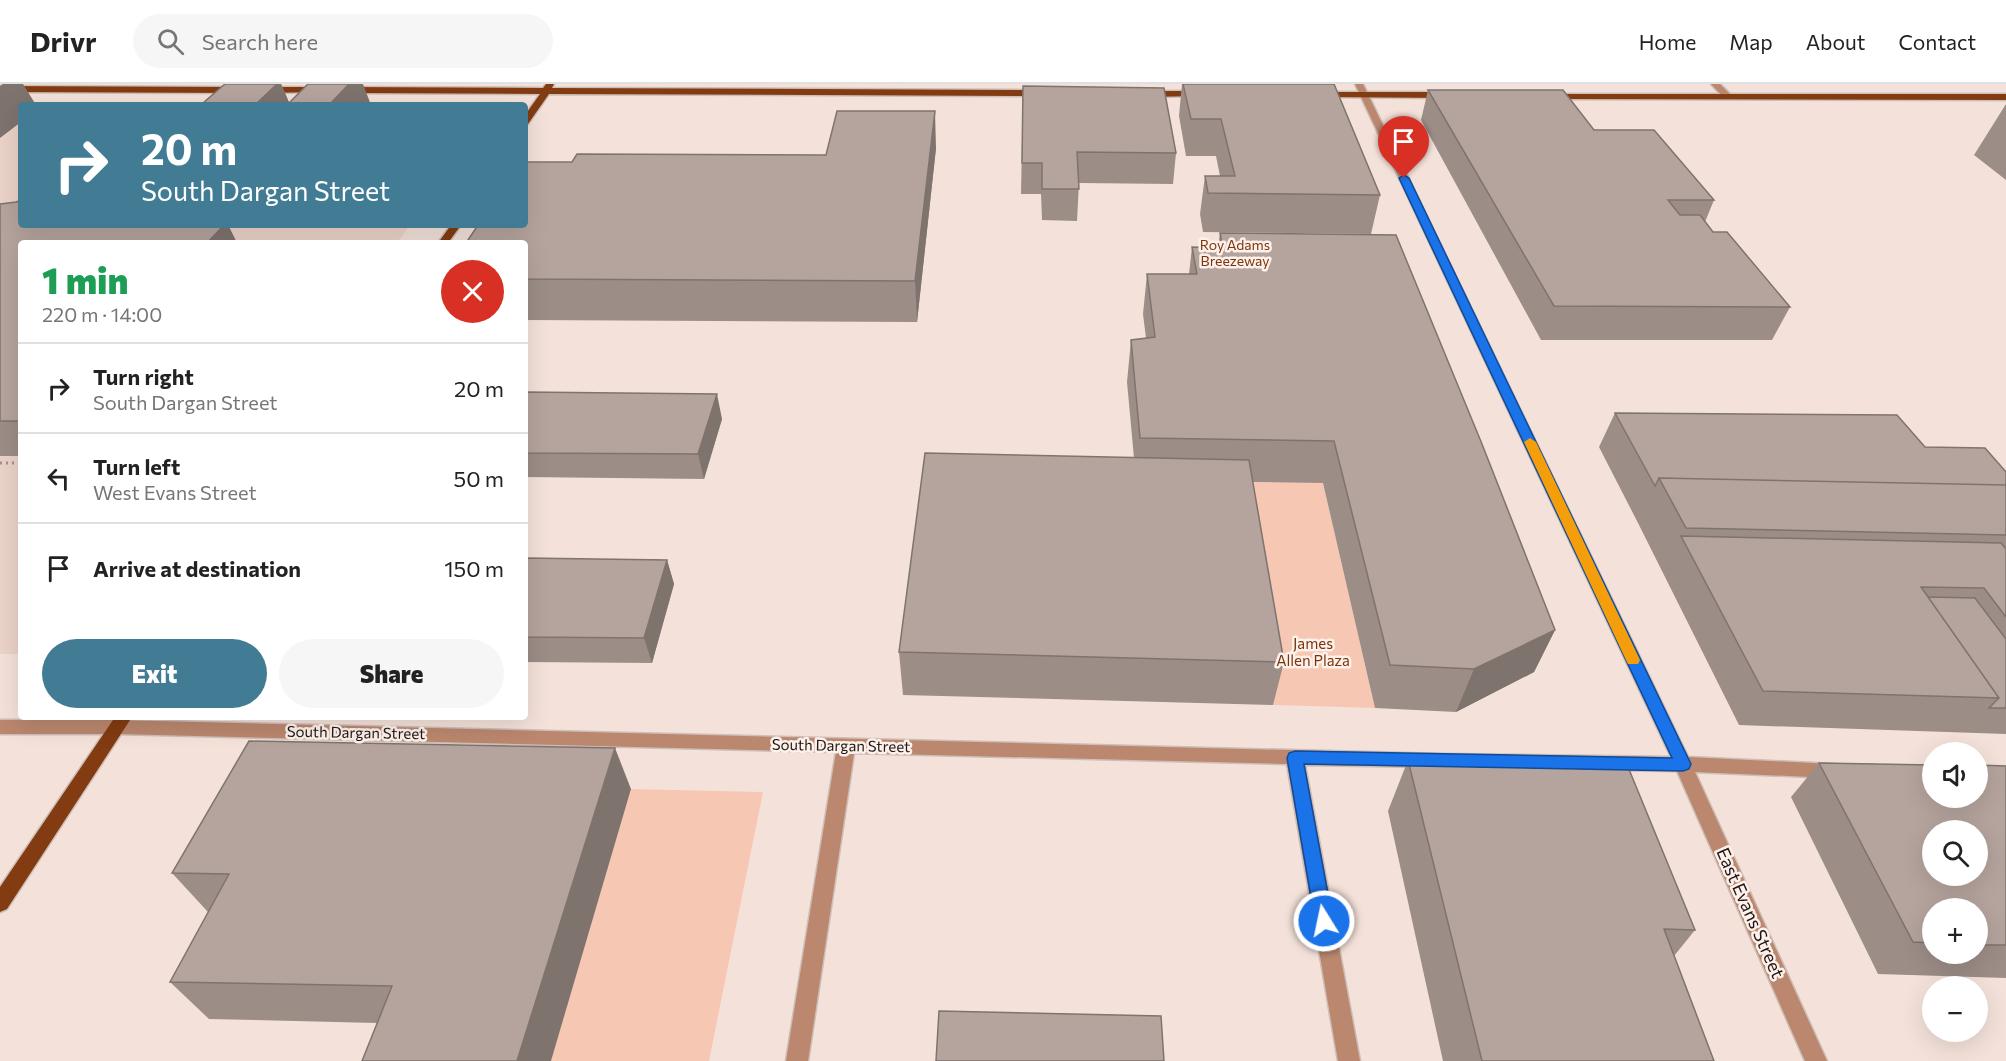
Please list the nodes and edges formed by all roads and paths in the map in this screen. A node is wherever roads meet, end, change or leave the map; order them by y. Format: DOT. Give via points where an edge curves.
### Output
graph roads {
  1 [pos="1715,84"];
  2 [pos="548,88"];
  3 [pos="0,89"];
  4 [pos="1361,89"];
  5 [pos="247,90"];
  6 [pos="259,90"];
  7 [pos="1050,93"];
  8 [pos="1130,94"];
  9 [pos="1213,94"];
  10 [pos="1308,94"];
  11 [pos="1457,95"];
  12 [pos="1539,96"];
  13 [pos="1728,97"];
  14 [pos="2006,97"];
  15 [pos="528,118"];
  16 [pos="0,463"];
  17 [pos="18,463"];
  18 [pos="120,722"];
  19 [pos="0,727"];
  20 [pos="846,746"];
  21 [pos="1295,758"];
  22 [pos="1683,764"];
  23 [pos="1850,772"];
  24 [pos="0,903"];
  25 [pos="797,1061"];
  26 [pos="1349,1061"];
  27 [pos="1816,1061"];
  1 -- 13 [label="street"];
  2 -- 6 [label="main road"];
  2 -- 7 [label="main road"];
  2 -- 15 [label="main road"];
  3 -- 5 [label="main road"];
  4 -- 10 [label="main road"];
  4 -- 11 [label="main road"];
  4 -- 22 [label="street, East Evans Street"];
  8 -- 9 [label="main road"];
  12 -- 13 [label="main road"];
  13 -- 14 [label="main road"];
  16 -- 17 [label="path"];
  18 -- 19 [label="street, South Dargan Street"];
  18 -- 20 [label="street, South Dargan Street"];
  18 -- 24 [label="main road"];
  20 -- 21 [label="street, South Dargan Street"];
  20 -- 25 [label="street"];
  21 -- 22 [label="street, South Dargan Street"];
  21 -- 26 [label="street"];
  22 -- 23 [label="street, South Dargan Street"];
  22 -- 27 [label="street, East Evans Street"];
}
